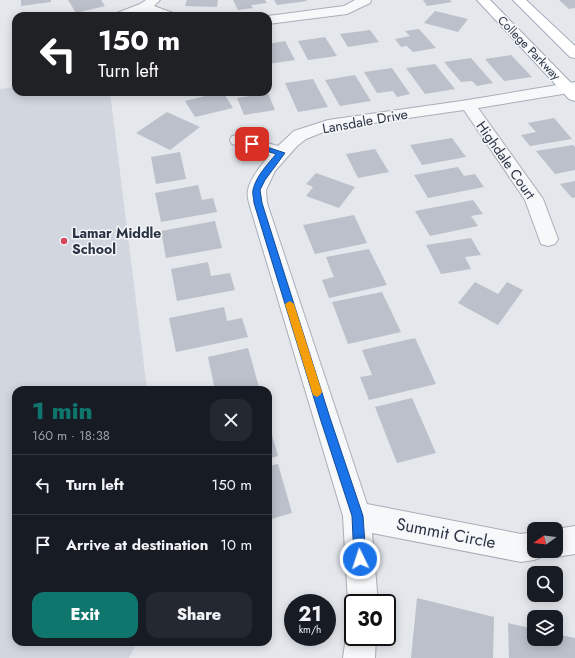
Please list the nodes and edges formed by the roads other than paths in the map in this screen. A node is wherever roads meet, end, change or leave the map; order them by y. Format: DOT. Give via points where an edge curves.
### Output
graph roads {
  1 [pos="365,0"];
  2 [pos="483,0"];
  3 [pos="519,0"];
  4 [pos="149,3"];
  5 [pos="130,12"];
  6 [pos="162,12"];
  7 [pos="272,19"];
  8 [pos="575,54"];
  9 [pos="573,90"];
  10 [pos="468,105"];
  11 [pos="238,140"];
  12 [pos="281,153"];
  13 [pos="548,239"];
  14 [pos="357,516"];
  15 [pos="575,540"];
  16 [pos="563,542"];
  17 [pos="527,547"];
  18 [pos="362,594"];
  19 [pos="360,646"];
  20 [pos="359,658"];
  1 -- 7 [label="street" via="347,10"];
  2 -- 9 [label="main road, College Parkway"];
  3 -- 8 [label="main road, College Parkway"];
  4 -- 5 [label="street"];
  4 -- 6 [label="street"];
  9 -- 10 [label="street, Lansdale Drive"];
  10 -- 12 [label="street, Lansdale Drive" via="328,125 300,135"];
  10 -- 13 [label="street, Highdale Court" via="534,199"];
  11 -- 12 [label="street"];
  12 -- 14 [label="street, Lansdale Drive" via="261,180 257,190 258,203"];
  14 -- 17 [label="street, Summit Circle"];
  14 -- 18 [label="street, Lansdale Drive"];
  15 -- 16 [label="street"];
  19 -- 20 [label="street"];
}
